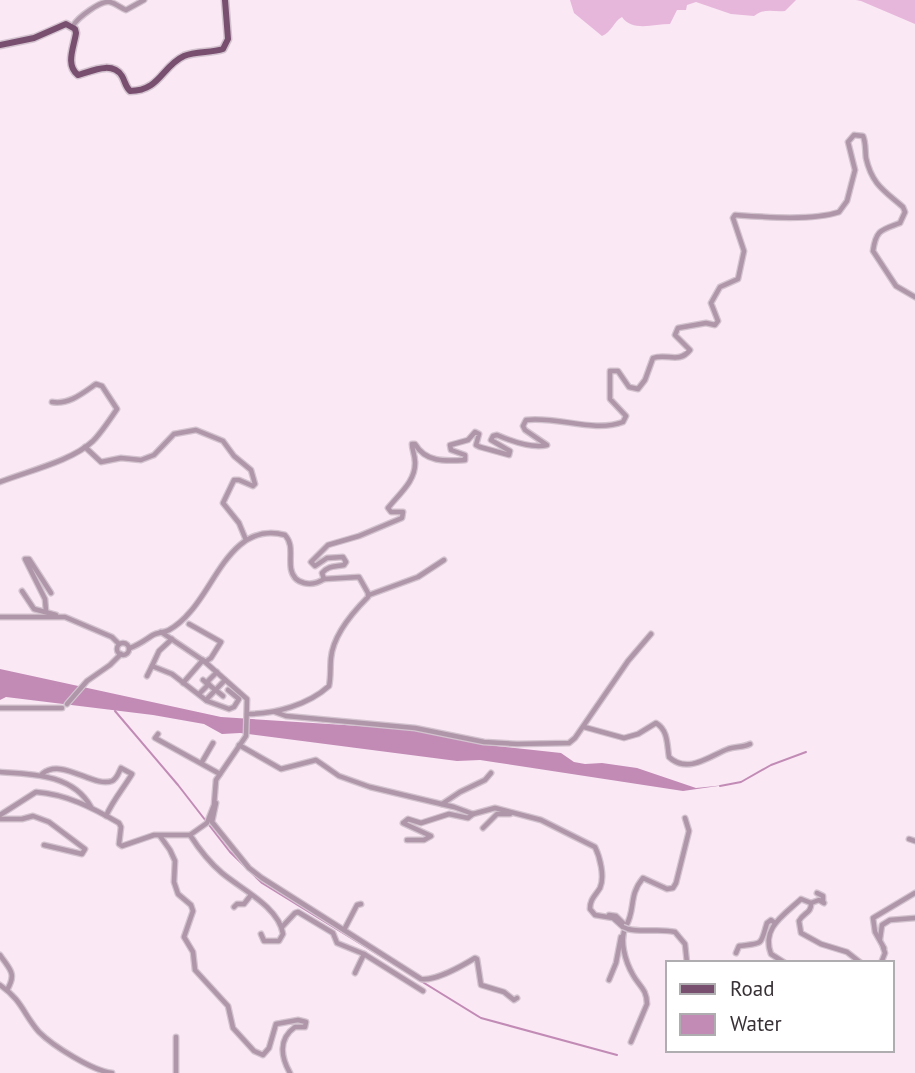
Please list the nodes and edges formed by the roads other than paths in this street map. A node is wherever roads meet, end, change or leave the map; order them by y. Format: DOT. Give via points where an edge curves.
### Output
graph roads {
  1 [pos="144,0"];
  2 [pos="225,0"];
  3 [pos="108,1"];
  4 [pos="73,26"];
  5 [pos="0,45"];
  6 [pos="915,297"];
  7 [pos="52,402"];
  8 [pos="85,447"];
  9 [pos="0,482"];
  10 [pos="246,540"];
  11 [pos="444,560"];
  12 [pos="324,579"];
  13 [pos="22,592"];
  14 [pos="51,593"];
  15 [pos="369,595"];
  16 [pos="46,611"];
  17 [pos="57,616"];
  18 [pos="0,617"];
  19 [pos="189,624"];
  20 [pos="161,632"];
  21 [pos="652,634"];
  22 [pos="172,639"];
  23 [pos="119,644"];
  24 [pos="130,648"];
  25 [pos="121,654"];
  26 [pos="204,661"];
  27 [pos="152,666"];
  28 [pos="216,672"];
  29 [pos="147,676"];
  30 [pos="225,680"];
  31 [pos="206,682"];
  32 [pos="183,683"];
  33 [pos="230,688"];
  34 [pos="216,689"];
  35 [pos="199,694"];
  36 [pos="223,695"];
  37 [pos="206,700"];
  38 [pos="216,704"];
  39 [pos="0,708"];
  40 [pos="274,712"];
  41 [pos="247,715"];
  42 [pos="583,727"];
  43 [pos="158,734"];
  44 [pos="213,743"];
  45 [pos="750,744"];
  46 [pos="239,745"];
  47 [pos="202,762"];
  48 [pos="0,772"];
  49 [pos="491,773"];
  50 [pos="42,774"];
  51 [pos="220,774"];
  52 [pos="214,803"];
  53 [pos="442,804"];
  54 [pos="91,808"];
  55 [pos="514,813"];
  56 [pos="473,814"];
  57 [pos="106,816"];
  58 [pos="0,817"];
  59 [pos="685,818"];
  60 [pos="483,828"];
  61 [pos="159,835"];
  62 [pos="190,835"];
  63 [pos="407,840"];
  64 [pos="44,845"];
  65 [pos="817,893"];
  66 [pos="915,893"];
  67 [pos="251,895"];
  68 [pos="811,903"];
  69 [pos="361,904"];
  70 [pos="234,907"];
  71 [pos="915,918"];
  72 [pos="775,923"];
  73 [pos="282,927"];
  74 [pos="626,928"];
  75 [pos="344,930"];
  76 [pos="261,934"];
  77 [pos="622,936"];
  78 [pos="884,948"];
  79 [pos="364,954"];
  80 [pos="736,954"];
  81 [pos="0,955"];
  82 [pos="687,961"];
  83 [pos="781,961"];
  84 [pos="858,961"];
  85 [pos="882,961"];
  86 [pos="355,973"];
  87 [pos="609,980"];
  88 [pos="0,985"];
  89 [pos="7,990"];
  90 [pos="423,991"];
  91 [pos="517,998"];
  92 [pos="176,1037"];
  93 [pos="631,1042"];
  94 [pos="112,1073"];
  95 [pos="176,1073"];
  96 [pos="290,1073"];
  1 -- 3 [label="street" via="126,10"];
  2 -- 4 [label="main road" via="228,38 223,49 185,56 141,90 130,91 121,74 112,69 75,74 71,66"];
  3 -- 4 [label="street" via="81,14"];
  4 -- 5 [label="main road" via="62,25 34,38"];
  6 -- 12 [label="street" via="896,286 873,251 877,234 900,223 905,212 878,186 868,165 865,139 854,135 848,142 855,170 839,212 735,215 744,251 738,279 720,287 711,303 718,321 715,325 678,328 675,335 689,347 688,354 653,358 638,389 629,387 618,371 610,371 610,399 626,416 623,422 526,420 525,430 547,445 493,436 491,440 510,451 509,455 476,445 479,434 475,432 468,440 450,446 465,455 465,460 446,462 429,457 412,444 415,462 411,477 388,508 404,516 324,547 312,561 315,566 339,556 346,562 326,569"];
  7 -- 8 [label="street" via="75,398 96,384 102,386 116,411"];
  8 -- 9 [label="street"];
  8 -- 10 [label="street" via="107,463 121,458 148,459 174,434 189,430 220,439 250,468 255,484 236,479 223,503"];
  10 -- 12 [label="street" via="259,534 285,534 296,577 310,585"];
  10 -- 20 [label="street" via="214,575 190,612"];
  11 -- 15 [label="street" via="418,577"];
  12 -- 15 [label="street" via="359,577"];
  13 -- 16 [label="street" via="31,606"];
  14 -- 16 [label="street" via="25,559 46,599"];
  15 -- 40 [label="street" via="336,642 329,686"];
  16 -- 17 [label="street"];
  17 -- 18 [label="street"];
  17 -- 23 [label="street" via="112,636"];
  19 -- 26 [label="street" via="221,642"];
  20 -- 22 [label="street"];
  20 -- 24 [label="street"];
  21 -- 42 [label="street"];
  22 -- 26 [label="street"];
  22 -- 27 [label="street"];
  23 -- 24 [label="street" via="124,642"];
  23 -- 25 [label="street"];
  24 -- 25 [label="street"];
  25 -- 39 [label="street" via="57,710"];
  26 -- 28 [label="street"];
  26 -- 32 [label="street"];
  27 -- 29 [label="street"];
  27 -- 32 [label="street"];
  28 -- 30 [label="street"];
  28 -- 31 [label="street"];
  30 -- 33 [label="street"];
  30 -- 34 [label="street"];
  31 -- 34 [label="street"];
  31 -- 35 [label="street"];
  32 -- 35 [label="street"];
  33 -- 36 [label="street"];
  33 -- 38 [label="street" via="239,702 229,709"];
  33 -- 41 [label="street" via="247,699"];
  34 -- 36 [label="street"];
  34 -- 37 [label="street"];
  35 -- 37 [label="street"];
  36 -- 38 [label="street"];
  37 -- 38 [label="street"];
  40 -- 41 [label="street"];
  40 -- 42 [label="street" via="415,727 517,744 569,743"];
  41 -- 46 [label="street" via="246,736"];
  42 -- 45 [label="street" via="624,738 656,723 666,734 669,757 697,764 726,749"];
  43 -- 47 [label="street" via="155,738"];
  44 -- 47 [label="street"];
  46 -- 51 [label="street"];
  46 -- 53 [label="street" via="281,769 316,761 339,776 370,787"];
  47 -- 51 [label="street"];
  48 -- 50 [label="street"];
  49 -- 53 [label="street"];
  50 -- 54 [label="street" via="71,788"];
  50 -- 57 [label="street" via="54,769 112,781 121,768 128,770 132,774"];
  51 -- 52 [label="street"];
  52 -- 62 [label="street" via="207,823"];
  52 -- 75 [label="street" via="212,822 249,868"];
  53 -- 56 [label="street"];
  54 -- 57 [label="street"];
  54 -- 58 [label="street" via="36,792"];
  55 -- 56 [label="street" via="495,808"];
  55 -- 60 [label="street" via="496,814"];
  55 -- 74 [label="street" via="541,820 595,847 602,879 590,909"];
  56 -- 63 [label="street" via="468,818 449,814 421,822 408,819 403,823 431,836"];
  57 -- 61 [label="street" via="121,827 122,846"];
  58 -- 64 [label="street" via="22,820 33,816 50,822 85,849 82,853"];
  59 -- 74 [label="street" via="689,831 676,883 667,890 643,878 632,895"];
  61 -- 62 [label="street"];
  61 -- 96 [label="street" via="175,861 178,894 193,911 184,937 193,952 195,970 228,1006 233,1028 263,1055 270,1048 276,1024 306,1021 305,1027 295,1027 285,1037 282,1056"];
  62 -- 67 [label="street" via="211,862"];
  65 -- 68 [label="street" via="823,903"];
  66 -- 78 [label="street" via="873,918"];
  67 -- 70 [label="street"];
  67 -- 73 [label="street"];
  68 -- 72 [label="street" via="801,899"];
  68 -- 84 [label="street" via="799,921 801,933"];
  69 -- 75 [label="street"];
  71 -- 78 [label="street" via="890,919 882,925"];
  72 -- 80 [label="street" via="767,923 762,940 739,946"];
  72 -- 83 [label="street" via="769,933 769,948"];
  73 -- 76 [label="street" via="279,941 264,941"];
  73 -- 79 [label="street" via="299,912 333,933 337,943"];
  74 -- 77 [label="street"];
  74 -- 82 [label="street" via="675,932 685,944"];
  75 -- 91 [label="street" via="426,980 475,958 481,985"];
  77 -- 87 [label="street"];
  77 -- 93 [label="street" via="629,966 645,988 648,1004"];
  78 -- 85 [label="street"];
  79 -- 86 [label="street"];
  79 -- 90 [label="street"];
  81 -- 89 [label="street" via="12,972"];
  88 -- 89 [label="street"];
  89 -- 94 [label="street" via="47,1038 82,1061"];
  92 -- 95 [label="street"];
}
